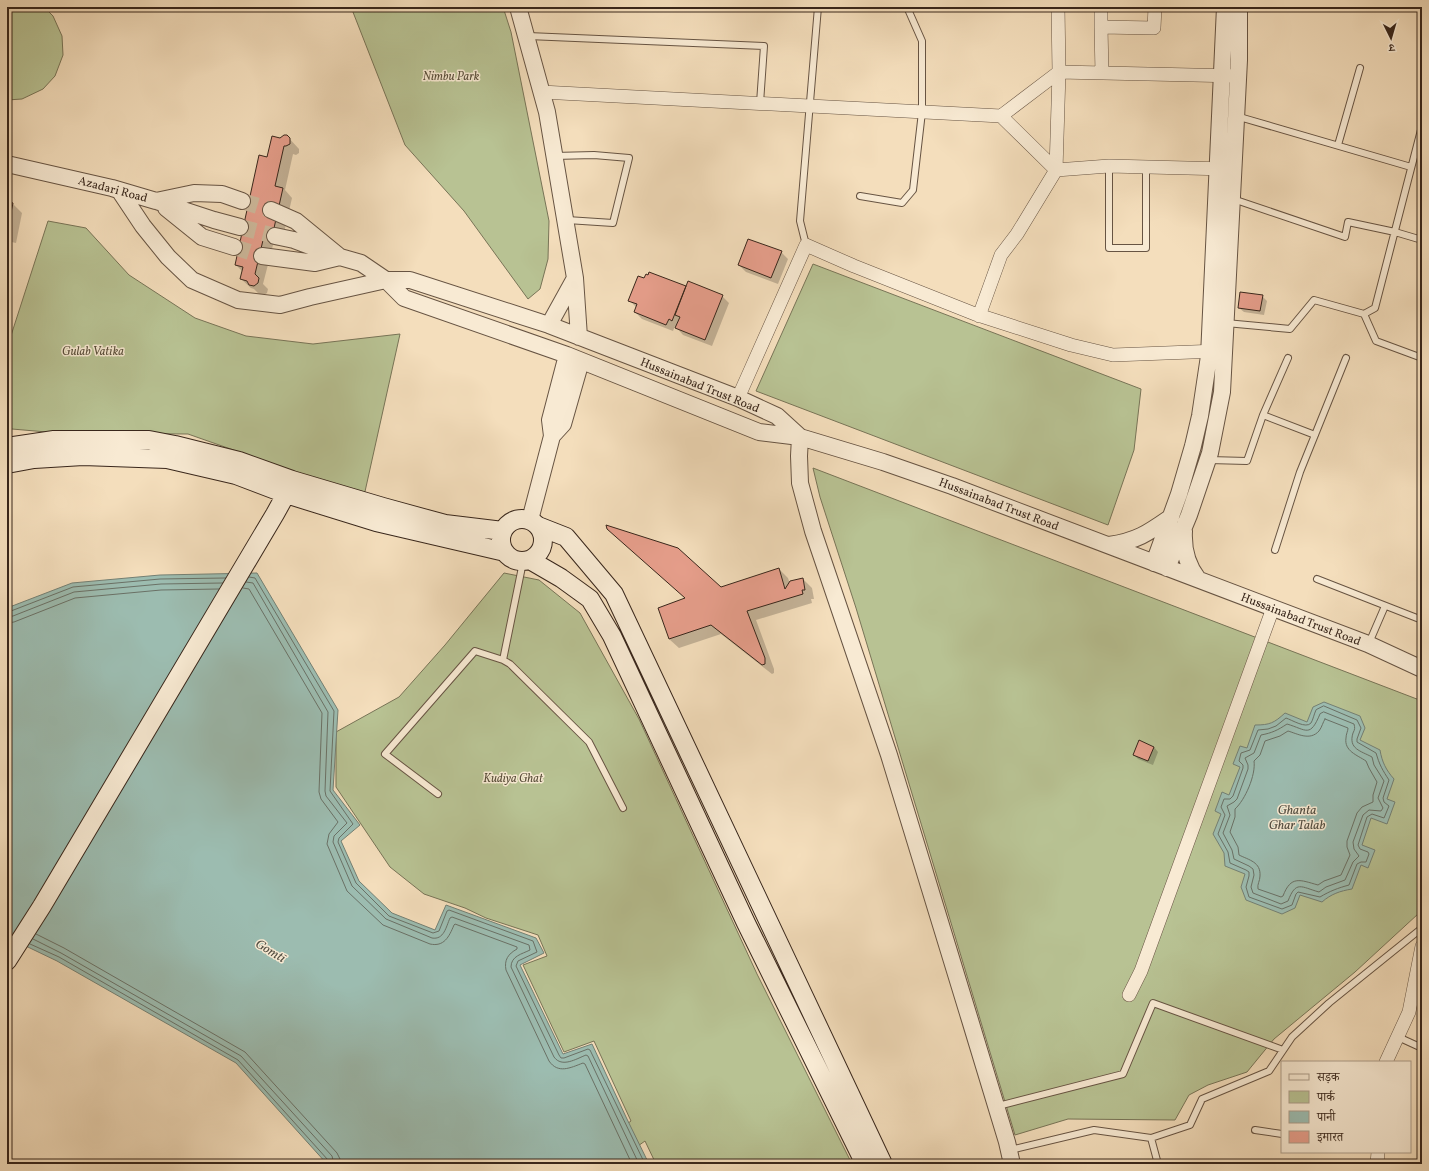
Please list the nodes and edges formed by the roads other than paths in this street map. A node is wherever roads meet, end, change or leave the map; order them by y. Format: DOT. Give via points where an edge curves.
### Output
graph roads {
  1 [pos="518,7"];
  2 [pos="818,7"];
  3 [pos="907,7"];
  4 [pos="1058,7"];
  5 [pos="1101,7"];
  6 [pos="1155,7"];
  7 [pos="1225,7"];
  8 [pos="1239,7"];
  9 [pos="1101,27"];
  10 [pos="526,36"];
  11 [pos="1360,68"];
  12 [pos="1059,72"];
  13 [pos="1102,73"];
  14 [pos="1221,76"];
  15 [pos="1238,76"];
  16 [pos="541,92"];
  17 [pos="760,103"];
  18 [pos="810,106"];
  19 [pos="922,112"];
  20 [pos="1001,116"];
  21 [pos="1236,116"];
  22 [pos="1422,126"];
  23 [pos="1338,145"];
  24 [pos="1419,150"];
  25 [pos="554,156"];
  26 [pos="7,164"];
  27 [pos="1109,166"];
  28 [pos="1146,167"];
  29 [pos="1412,167"];
  30 [pos="1217,169"];
  31 [pos="1233,169"];
  32 [pos="1056,170"];
  33 [pos="119,190"];
  34 [pos="860,196"];
  35 [pos="1232,199"];
  36 [pos="156,201"];
  37 [pos="242,201"];
  38 [pos="271,210"];
  39 [pos="565,220"];
  40 [pos="240,227"];
  41 [pos="1395,232"];
  42 [pos="275,236"];
  43 [pos="1422,240"];
  44 [pos="806,244"];
  45 [pos="234,247"];
  46 [pos="262,256"];
  47 [pos="340,257"];
  48 [pos="575,278"];
  49 [pos="386,280"];
  50 [pos="1364,314"];
  51 [pos="979,316"];
  52 [pos="1218,322"];
  53 [pos="549,325"];
  54 [pos="579,337"];
  55 [pos="1216,351"];
  56 [pos="574,358"];
  57 [pos="1288,358"];
  58 [pos="1346,358"];
  59 [pos="1422,358"];
  60 [pos="738,398"];
  61 [pos="1263,415"];
  62 [pos="1315,435"];
  63 [pos="800,438"];
  64 [pos="7,447"];
  65 [pos="1207,460"];
  66 [pos="7,464"];
  67 [pos="289,487"];
  68 [pos="1170,517"];
  69 [pos="534,523"];
  70 [pos="1185,524"];
  71 [pos="503,531"];
  72 [pos="1107,545"];
  73 [pos="1275,550"];
  74 [pos="505,552"];
  75 [pos="527,561"];
  76 [pos="1161,565"];
  77 [pos="1198,579"];
  78 [pos="1317,579"];
  79 [pos="1385,606"];
  80 [pos="1272,608"];
  81 [pos="1422,620"];
  82 [pos="1368,644"];
  83 [pos="503,660"];
  84 [pos="1422,668"];
  85 [pos="438,794"];
  86 [pos="624,808"];
  87 [pos="1422,928"];
  88 [pos="1422,946"];
  89 [pos="7,961"];
  90 [pos="1130,995"];
  91 [pos="1398,1037"];
  92 [pos="1422,1048"];
  93 [pos="1283,1050"];
  94 [pos="1386,1061"];
  95 [pos="996,1107"];
  96 [pos="1254,1130"];
  97 [pos="1281,1134"];
  98 [pos="1151,1138"];
  99 [pos="1011,1157"];
  100 [pos="865,1164"];
  101 [pos="883,1164"];
  102 [pos="1158,1164"];
  1 -- 10 [label="street"];
  2 -- 18 [label="lane"];
  3 -- 19 [label="lane" via="922,41"];
  4 -- 12 [label="street"];
  5 -- 9 [label="street"];
  6 -- 9 [label="street" via="1154,28"];
  7 -- 14 [label="street"];
  8 -- 15 [label="street"];
  9 -- 13 [label="street"];
  10 -- 16 [label="street"];
  10 -- 17 [label="lane" via="764,46"];
  11 -- 23 [label="lane"];
  12 -- 13 [label="street"];
  12 -- 20 [label="street"];
  12 -- 32 [label="street"];
  13 -- 14 [label="street"];
  14 -- 15 [label="street"];
  14 -- 30 [label="street"];
  15 -- 21 [label="street"];
  16 -- 17 [label="street"];
  16 -- 25 [label="street"];
  17 -- 18 [label="street"];
  18 -- 19 [label="street"];
  18 -- 44 [label="lane" via="800,221"];
  19 -- 20 [label="street"];
  19 -- 34 [label="lane" via="913,190 902,203"];
  20 -- 32 [label="street"];
  21 -- 23 [label="lane"];
  21 -- 31 [label="street"];
  22 -- 24 [label="lane"];
  23 -- 29 [label="lane"];
  24 -- 29 [label="lane"];
  25 -- 39 [label="street"];
  25 -- 39 [label="lane" via="594,155 630,158 613,223"];
  26 -- 33 [label="street, Azadari Road"];
  27 -- 28 [label="street"];
  27 -- 28 [label="lane" via="1109,248 1146,248"];
  27 -- 32 [label="street"];
  28 -- 30 [label="street"];
  29 -- 41 [label="lane"];
  30 -- 31 [label="street"];
  30 -- 52 [label="street"];
  31 -- 35 [label="street"];
  32 -- 51 [label="street" via="1017,234 1001,255"];
  33 -- 36 [label="street, Azadari Road"];
  33 -- 49 [label="street, Hussainabad Trust Road" via="168,257 192,280 238,300 280,305"];
  35 -- 41 [label="lane" via="1345,237 1348,222"];
  35 -- 52 [label="street"];
  36 -- 37 [label="street, Azadari Road" via="194,193 222,194"];
  36 -- 40 [label="street"];
  36 -- 45 [label="street" via="202,237"];
  38 -- 47 [label="street" via="296,221"];
  39 -- 48 [label="street"];
  41 -- 43 [label="lane"];
  41 -- 50 [label="lane" via="1375,308"];
  42 -- 47 [label="street" via="294,240"];
  44 -- 51 [label="street"];
  44 -- 60 [label="street"];
  46 -- 47 [label="street" via="315,263"];
  47 -- 49 [label="street" via="361,263"];
  48 -- 53 [label="street"];
  48 -- 54 [label="street"];
  49 -- 53 [label="street, Hussainabad Trust Road" via="410,280"];
  49 -- 56 [label="street" via="404,298"];
  50 -- 52 [label="lane" via="1314,300 1290,329"];
  50 -- 59 [label="lane" via="1376,341"];
  51 -- 55 [label="street" via="1071,346 1113,355"];
  52 -- 55 [label="street"];
  53 -- 54 [label="street, Hussainabad Trust Road"];
  54 -- 60 [label="street, Hussainabad Trust Road"];
  55 -- 65 [label="street" via="1222,392"];
  55 -- 68 [label="street" via="1194,446"];
  56 -- 63 [label="street" via="759,432"];
  56 -- 69 [label="street" via="550,420 552,436"];
  57 -- 61 [label="lane"];
  58 -- 62 [label="lane"];
  60 -- 63 [label="street, Hussainabad Trust Road" via="777,416"];
  61 -- 62 [label="lane"];
  61 -- 65 [label="lane" via="1246,461"];
  62 -- 73 [label="lane" via="1300,472"];
  63 -- 72 [label="street, Hussainabad Trust Road" via="883,462 952,486"];
  63 -- 95 [label="street" via="800,483 813,531 889,754"];
  64 -- 67 [label="main road" via="54,440 149,440 239,461"];
  65 -- 70 [label="street"];
  66 -- 67 [label="main road" via="34,458 83,456 167,459"];
  67 -- 71 [label="main road" via="383,507 445,524"];
  67 -- 74 [label="main road" via="376,522"];
  67 -- 89 [label="main road"];
  68 -- 72 [label="street" via="1140,537 1124,543"];
  68 -- 76 [label="street"];
  69 -- 71 [label="main road" via="520,519 507,525"];
  69 -- 75 [label="main road" via="542,532 543,545 536,557"];
  69 -- 101 [label="main road" via="566,537 614,594"];
  70 -- 76 [label="street"];
  70 -- 77 [label="street" via="1187,562"];
  71 -- 74 [label="main road" via="501,538"];
  72 -- 76 [label="street, Hussainabad Trust Road"];
  74 -- 75 [label="main road" via="516,561"];
  75 -- 83 [label="lane"];
  75 -- 100 [label="main road" via="560,578 590,599 612,636 746,923"];
  76 -- 77 [label="street, Hussainabad Trust Road"];
  77 -- 80 [label="street, Hussainabad Trust Road"];
  78 -- 79 [label="lane"];
  79 -- 81 [label="lane"];
  79 -- 82 [label="lane"];
  80 -- 82 [label="street, Hussainabad Trust Road"];
  80 -- 90 [label="street" via="1141,971"];
  82 -- 84 [label="street, Hussainabad Trust Road"];
  83 -- 85 [label="lane" via="475,651 385,754"];
  83 -- 86 [label="lane" via="589,742"];
  87 -- 93 [label="lane" via="1329,1003 1292,1037"];
  88 -- 91 [label="street" via="1409,1012"];
  91 -- 92 [label="lane"];
  91 -- 94 [label="street"];
  93 -- 95 [label="lane" via="1153,1003 1124,1074"];
  93 -- 98 [label="lane" via="1269,1070 1202,1099 1190,1126"];
  95 -- 99 [label="street"];
  96 -- 97 [label="lane"];
  98 -- 99 [label="lane" via="1094,1130"];
  98 -- 102 [label="lane"];
}
